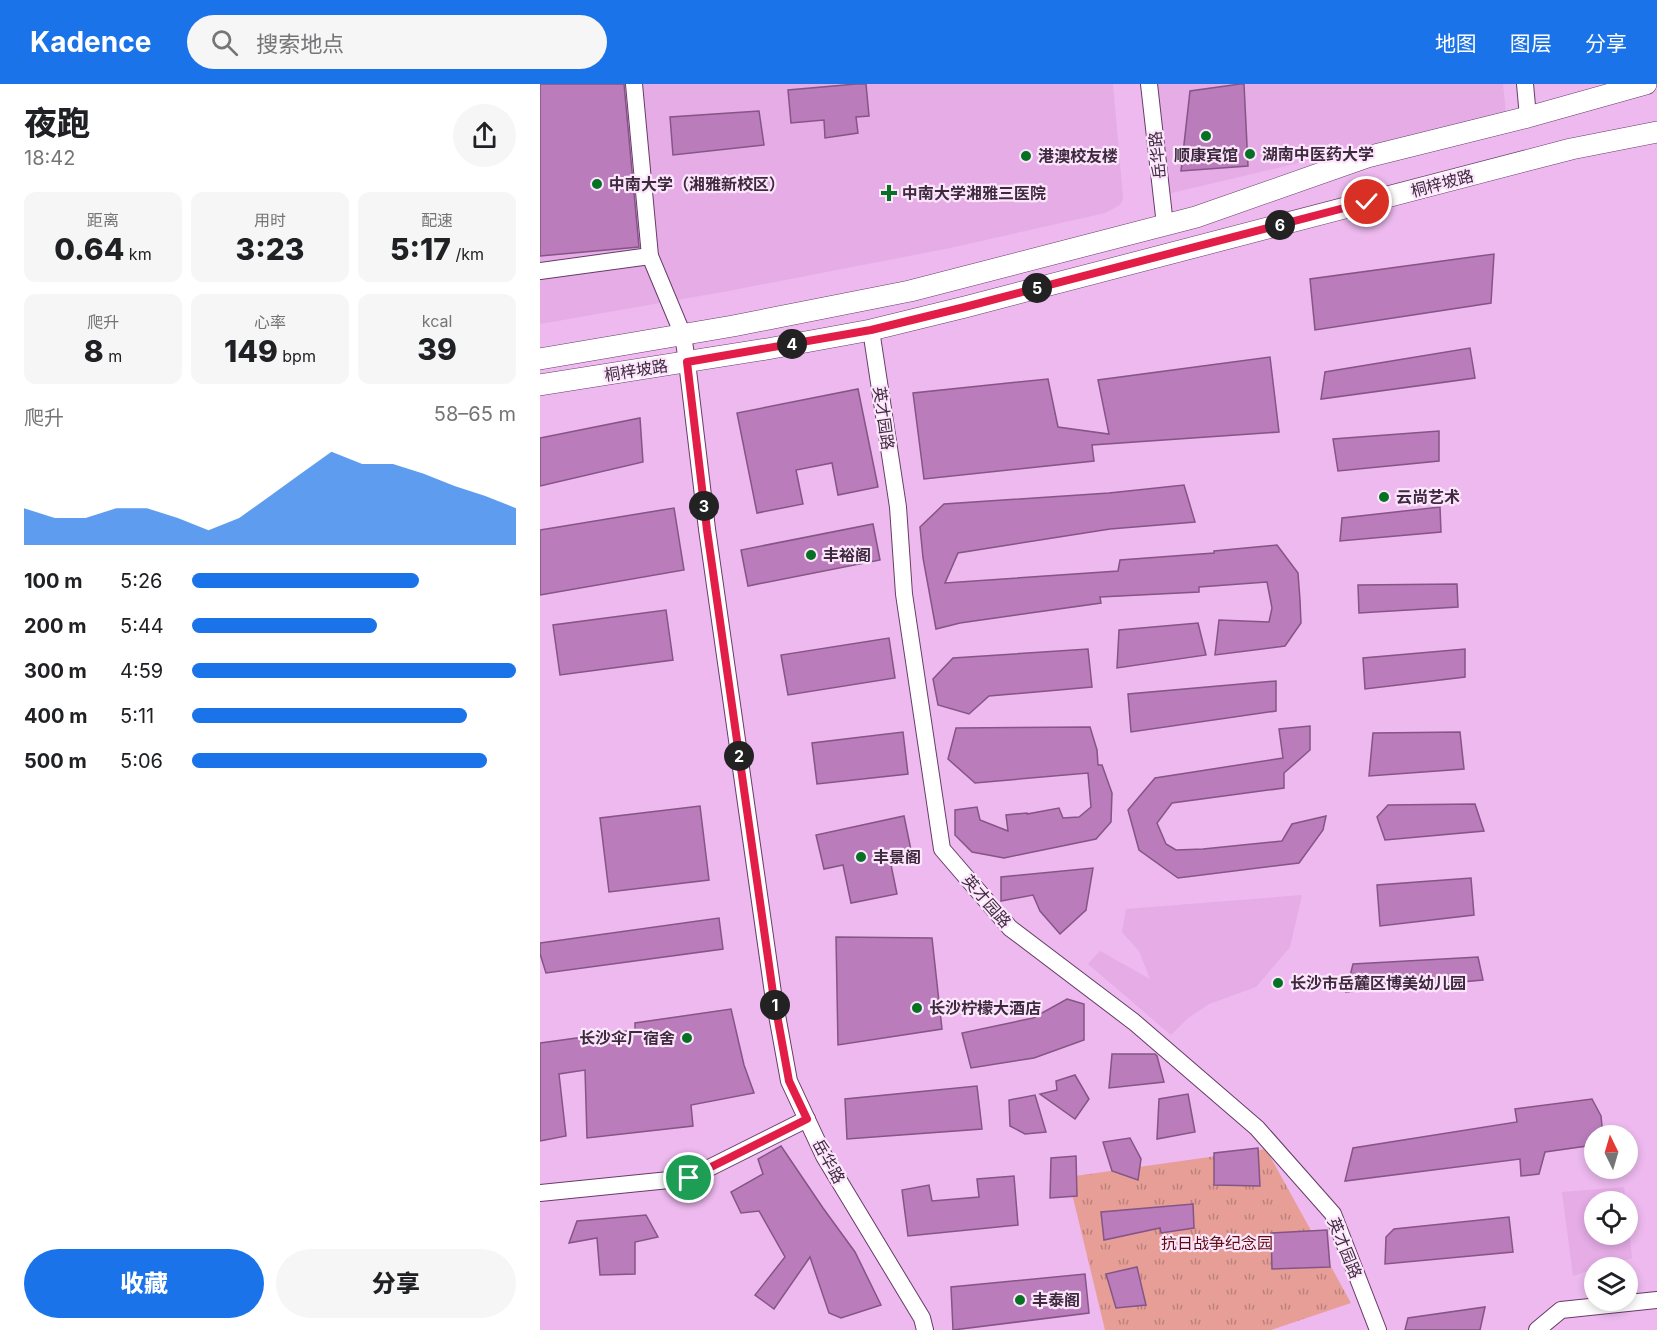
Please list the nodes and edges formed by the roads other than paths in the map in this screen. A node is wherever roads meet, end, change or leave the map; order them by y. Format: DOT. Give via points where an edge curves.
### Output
graph roads {
  1 [pos="634,84"];
  2 [pos="1149,84"];
  3 [pos="1525,84"];
  4 [pos="1646,84"];
  5 [pos="1657,91"];
  6 [pos="1528,117"];
  7 [pos="1657,125"];
  8 [pos="1657,132"];
  9 [pos="1570,148"];
  10 [pos="1165,225"];
  11 [pos="650,256"];
  12 [pos="540,271"];
  13 [pos="871,330"];
  14 [pos="683,335"];
  15 [pos="540,359"];
  16 [pos="687,362"];
  17 [pos="540,386"];
  18 [pos="807,1119"];
  19 [pos="540,1193"];
  20 [pos="1657,1300"];
  21 [pos="925,1330"];
  22 [pos="1378,1330"];
  23 [pos="1537,1330"];
  1 -- 11 [label="street, 岳华路"];
  2 -- 10 [label="street, 岳华路"];
  3 -- 6 [label="street"];
  4 -- 6 [label="main road, 桐梓坡路"];
  5 -- 6 [label="main road, 桐梓坡路"];
  6 -- 10 [label="main road, 桐梓坡路" via="1367,157 1196,218"];
  7 -- 9 [label="main road, 桐梓坡路"];
  8 -- 9 [label="main road, 桐梓坡路"];
  9 -- 13 [label="main road, 桐梓坡路"];
  10 -- 14 [label="main road, 桐梓坡路" via="910,291"];
  11 -- 12 [label="street"];
  11 -- 14 [label="street, 岳华路"];
  13 -- 16 [label="main road, 桐梓坡路"];
  13 -- 22 [label="street, 英才园路" via="898,507 904,594 942,849 1010,928 1134,1022 1257,1128 1333,1214"];
  14 -- 15 [label="main road, 桐梓坡路"];
  14 -- 16 [label="street, 岳华路"];
  16 -- 17 [label="main road, 桐梓坡路"];
  16 -- 18 [label="street, 岳华路" via="773,993 789,1081"];
  18 -- 19 [label="street" via="689,1178"];
  18 -- 21 [label="street, 岳华路" via="824,1156 922,1318"];
  20 -- 23 [label="street" via="1561,1310"];
}
